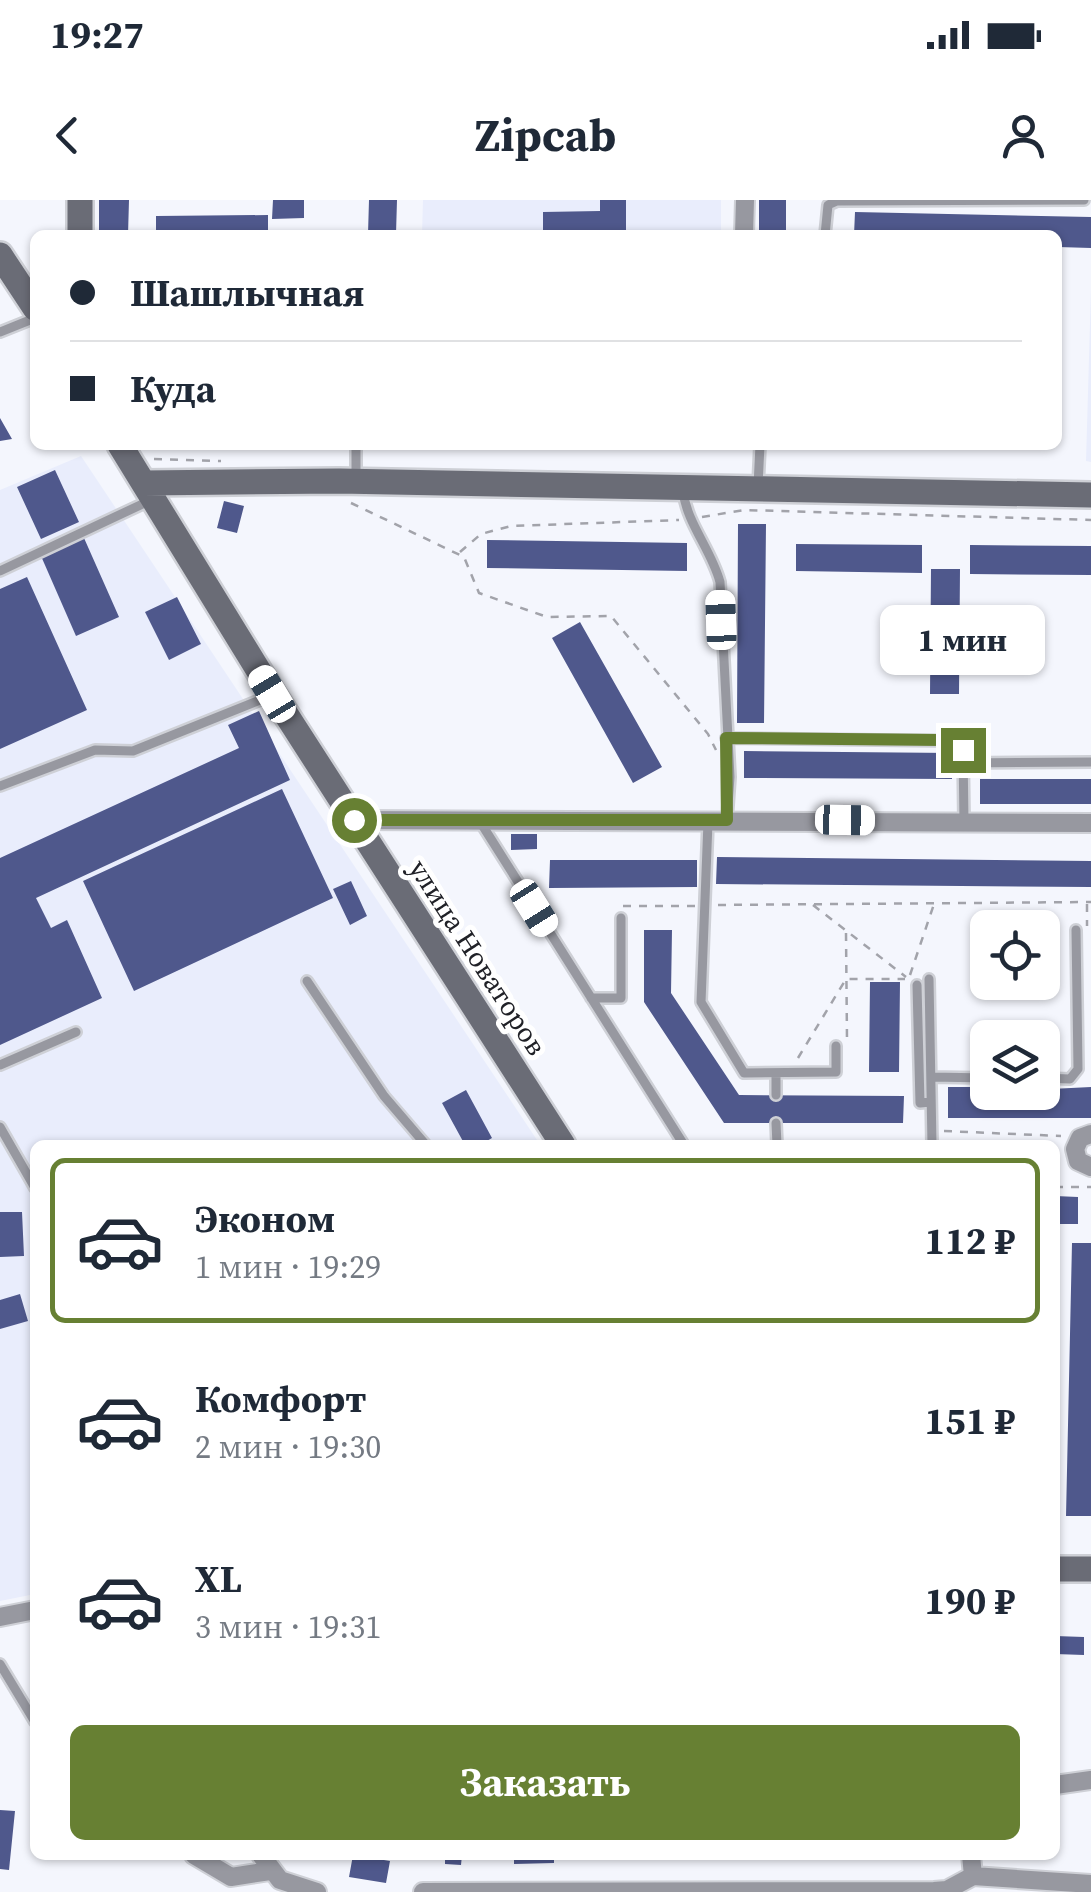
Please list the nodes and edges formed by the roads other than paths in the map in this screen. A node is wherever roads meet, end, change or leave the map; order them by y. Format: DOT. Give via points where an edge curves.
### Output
graph roads {
  1 [pos="80,200"];
  2 [pos="745,200"];
  3 [pos="984,200"];
  4 [pos="1084,200"];
  5 [pos="80,230"];
  6 [pos="744,230"];
  7 [pos="826,230"];
  8 [pos="0,255"];
  9 [pos="30,300"];
  10 [pos="30,320"];
  11 [pos="0,332"];
  12 [pos="124,450"];
  13 [pos="355,450"];
  14 [pos="760,450"];
  15 [pos="149,480"];
  16 [pos="348,481"];
  17 [pos="683,488"];
  18 [pos="758,489"];
  19 [pos="1091,495"];
  20 [pos="0,571"];
  21 [pos="272,694"];
  22 [pos="726,738"];
  23 [pos="1091,762"];
  24 [pos="964,763"];
  25 [pos="0,786"];
  26 [pos="478,817"];
  27 [pos="354,820"];
  28 [pos="717,820"];
  29 [pos="964,822"];
  30 [pos="1091,822"];
  31 [pos="622,918"];
  32 [pos="1076,930"];
  33 [pos="928,979"];
  34 [pos="307,981"];
  35 [pos="913,982"];
  36 [pos="592,998"];
  37 [pos="76,1032"];
  38 [pos="836,1046"];
  39 [pos="0,1065"];
  40 [pos="776,1073"];
  41 [pos="931,1077"];
  42 [pos="970,1078"];
  43 [pos="1060,1079"];
  44 [pos="776,1095"];
  45 [pos="931,1102"];
  46 [pos="776,1123"];
  47 [pos="0,1128"];
  48 [pos="1091,1134"];
  49 [pos="422,1140"];
  50 [pos="560,1140"];
  51 [pos="681,1140"];
  52 [pos="777,1140"];
  53 [pos="932,1140"];
  54 [pos="1072,1141"];
  55 [pos="1060,1147"];
  56 [pos="1091,1167"];
  57 [pos="30,1179"];
  58 [pos="1060,1568"];
  59 [pos="1091,1569"];
  60 [pos="30,1611"];
  61 [pos="0,1618"];
  62 [pos="0,1664"];
  63 [pos="30,1714"];
  64 [pos="1091,1780"];
  65 [pos="1060,1785"];
  66 [pos="203,1860"];
  67 [pos="971,1860"];
  68 [pos="266,1863"];
  69 [pos="974,1876"];
  70 [pos="1091,1884"];
  71 [pos="318,1892"];
  72 [pos="422,1892"];
  1 -- 5 [label="main road"];
  2 -- 6 [label="street"];
  3 -- 4 [label="lane"];
  3 -- 7 [label="lane" via="837,201 828,206"];
  8 -- 9 [label="main road"];
  10 -- 11 [label="lane"];
  12 -- 15 [label="main road, улица Новаторов"];
  13 -- 16 [label="lane"];
  14 -- 18 [label="lane"];
  15 -- 16 [label="main road"];
  15 -- 20 [label="lane"];
  15 -- 21 [label="main road, улица Новаторов"];
  16 -- 17 [label="main road"];
  17 -- 18 [label="main road"];
  17 -- 22 [label="lane" via="720,582"];
  18 -- 19 [label="main road"];
  21 -- 25 [label="lane" via="134,751 96,750"];
  21 -- 27 [label="main road, улица Новаторов"];
  22 -- 24 [label="lane" via="945,740 960,746"];
  22 -- 28 [label="lane" via="730,777"];
  23 -- 24 [label="lane"];
  24 -- 29 [label="lane"];
  26 -- 27 [label="street"];
  26 -- 28 [label="street"];
  26 -- 36 [label="lane"];
  27 -- 50 [label="main road, улица Новаторов"];
  28 -- 29 [label="street"];
  28 -- 40 [label="lane" via="704,906 701,1002 744,1073"];
  29 -- 30 [label="street"];
  31 -- 36 [label="lane" via="620,998"];
  32 -- 43 [label="lane" via="1078,1069 1070,1079"];
  33 -- 41 [label="lane"];
  34 -- 49 [label="lane"];
  35 -- 45 [label="lane" via="920,1102"];
  36 -- 51 [label="lane"];
  37 -- 39 [label="lane"];
  38 -- 40 [label="lane" via="836,1072"];
  40 -- 44 [label="lane"];
  41 -- 42 [label="lane"];
  41 -- 45 [label="lane"];
  45 -- 53 [label="lane"];
  46 -- 52 [label="lane"];
  47 -- 57 [label="lane"];
  48 -- 54 [label="street"];
  54 -- 55 [label="street"];
  54 -- 56 [label="street" via="1078,1161"];
  58 -- 59 [label="main road"];
  60 -- 61 [label="street"];
  62 -- 63 [label="lane"];
  64 -- 65 [label="street"];
  66 -- 68 [label="street" via="232,1877"];
  67 -- 69 [label="street"];
  68 -- 71 [label="street" via="280,1880"];
  69 -- 70 [label="street"];
  69 -- 72 [label="street" via="934,1891"];
}
